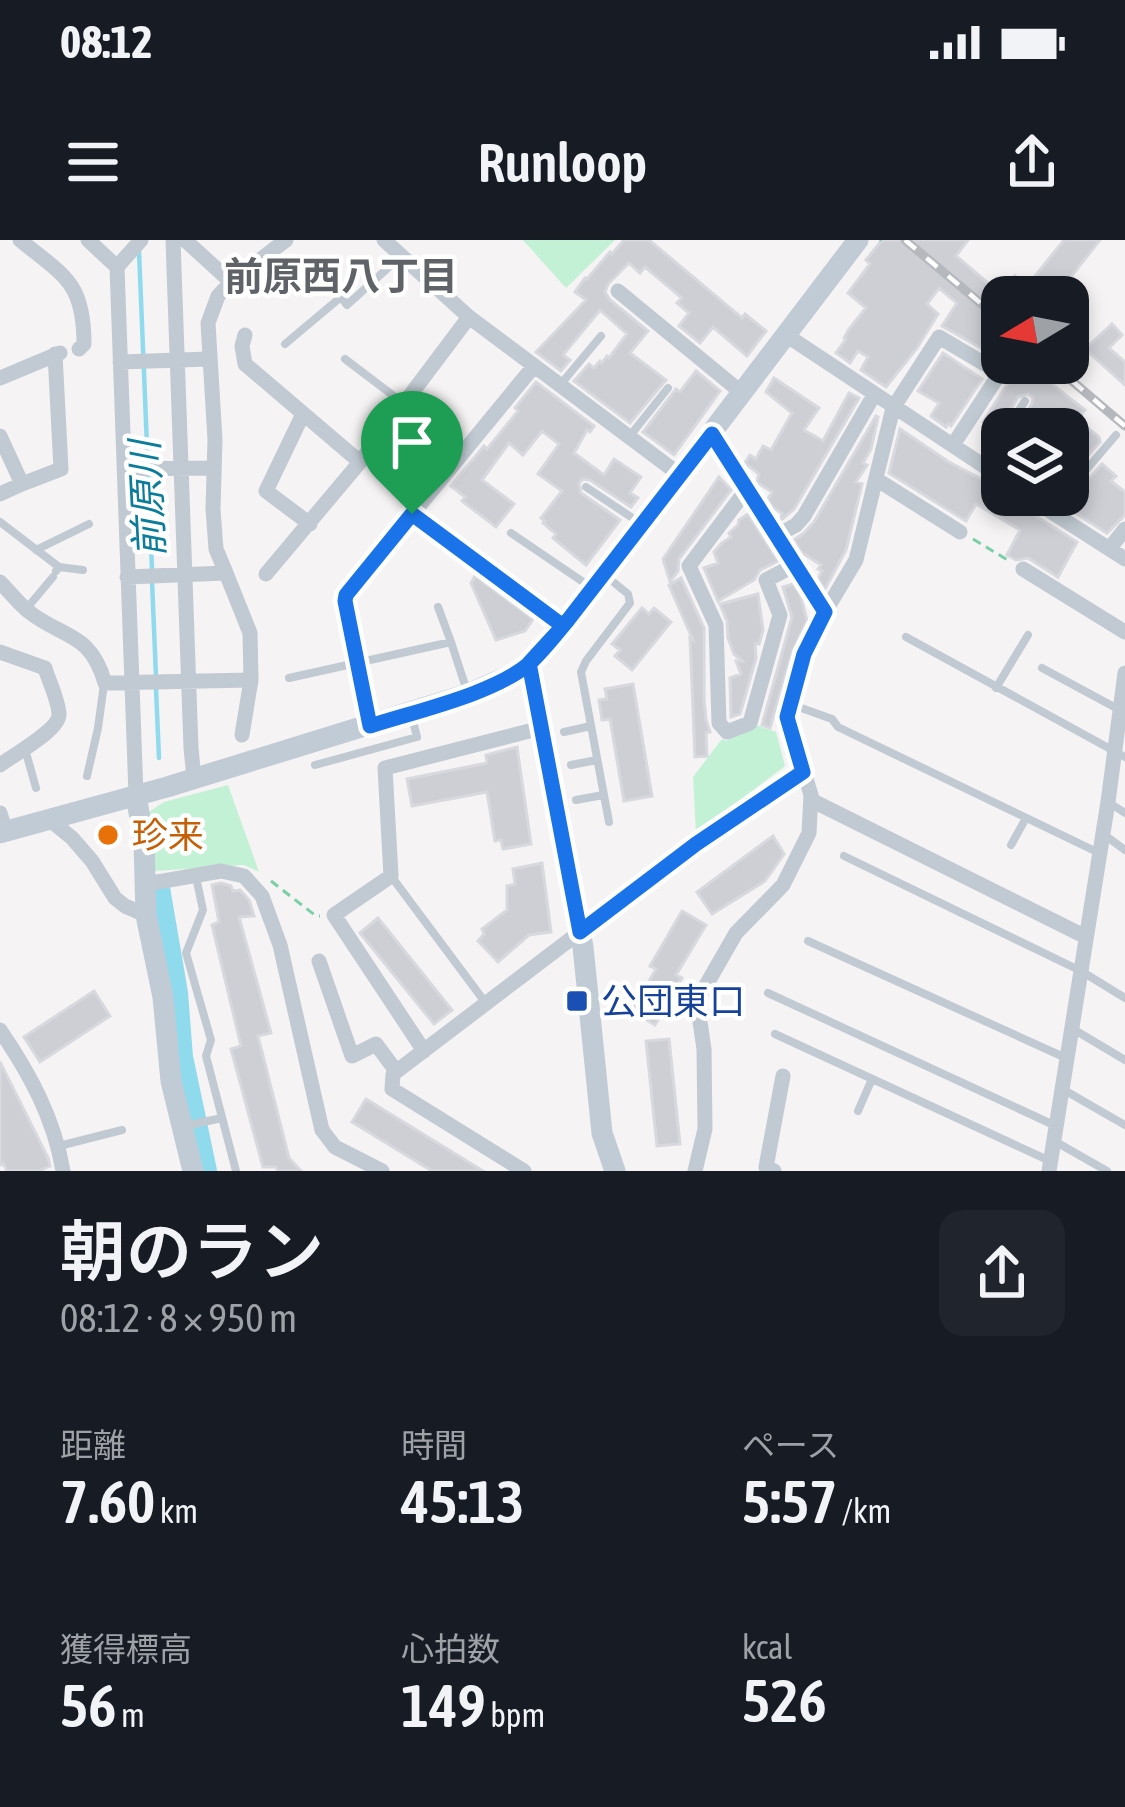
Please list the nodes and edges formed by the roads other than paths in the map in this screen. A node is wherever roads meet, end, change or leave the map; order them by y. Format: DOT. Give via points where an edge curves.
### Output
graph roads {
  1 [pos="20,240"];
  2 [pos="88,240"];
  3 [pos="142,240"];
  4 [pos="172,240"];
  5 [pos="286,240"];
  6 [pos="384,240"];
  7 [pos="858,240"];
  8 [pos="196,244"];
  9 [pos="401,256"];
  10 [pos="117,267"];
  11 [pos="231,282"];
  12 [pos="618,291"];
  13 [pos="469,317"];
  14 [pos="786,334"];
  15 [pos="245,335"];
  16 [pos="601,336"];
  17 [pos="285,344"];
  18 [pos="79,349"];
  19 [pos="209,359"];
  20 [pos="345,359"];
  21 [pos="177,360"];
  22 [pos="120,362"];
  23 [pos="534,366"];
  24 [pos="0,378"];
  25 [pos="560,385"];
  26 [pos="668,388"];
  27 [pos="742,393"];
  28 [pos="874,395"];
  29 [pos="1025,401"];
  30 [pos="404,404"];
  31 [pos="893,408"];
  32 [pos="1020,408"];
  33 [pos="303,414"];
  34 [pos="712,434"];
  35 [pos="1116,435"];
  36 [pos="0,436"];
  37 [pos="629,437"];
  38 [pos="953,445"];
  39 [pos="360,462"];
  40 [pos="981,463"];
  41 [pos="1089,466"];
  42 [pos="181,468"];
  43 [pos="213,468"];
  44 [pos="124,470"];
  45 [pos="680,475"];
  46 [pos="876,479"];
  47 [pos="22,484"];
  48 [pos="586,487"];
  49 [pos="747,489"];
  50 [pos="0,494"];
  51 [pos="412,514"];
  52 [pos="1055,516"];
  53 [pos="0,522"];
  54 [pos="89,524"];
  55 [pos="310,524"];
  56 [pos="642,525"];
  57 [pos="1125,529"];
  58 [pos="960,532"];
  59 [pos="511,533"];
  60 [pos="776,536"];
  61 [pos="1109,548"];
  62 [pos="35,550"];
  63 [pos="1125,559"];
  64 [pos="795,565"];
  65 [pos="1023,569"];
  66 [pos="83,570"];
  67 [pos="56,572"];
  68 [pos="226,573"];
  69 [pos="266,574"];
  70 [pos="184,575"];
  71 [pos="127,577"];
  72 [pos="598,581"];
  73 [pos="0,582"];
  74 [pos="439,607"];
  75 [pos="26,609"];
  76 [pos="825,612"];
  77 [pos="563,626"];
  78 [pos="1125,632"];
  79 [pos="1028,635"];
  80 [pos="906,637"];
  81 [pos="451,642"];
  82 [pos="0,652"];
  83 [pos="356,662"];
  84 [pos="529,663"];
  85 [pos="1042,668"];
  86 [pos="1125,673"];
  87 [pos="289,678"];
  88 [pos="251,680"];
  89 [pos="188,681"];
  90 [pos="132,682"];
  91 [pos="105,683"];
  92 [pos="996,688"];
  93 [pos="468,694"];
  94 [pos="792,704"];
  95 [pos="1118,710"];
  96 [pos="410,713"];
  97 [pos="858,719"];
  98 [pos="370,726"];
  99 [pos="591,726"];
  100 [pos="553,730"];
  101 [pos="847,732"];
  102 [pos="242,735"];
  103 [pos="24,746"];
  104 [pos="1120,754"];
  105 [pos="597,760"];
  106 [pos="0,764"];
  107 [pos="315,765"];
  108 [pos="571,765"];
  109 [pos="803,772"];
  110 [pos="87,776"];
  111 [pos="194,778"];
  112 [pos="36,788"];
  113 [pos="604,795"];
  114 [pos="136,796"];
  115 [pos="575,800"];
  116 [pos="811,800"];
  117 [pos="1108,802"];
  118 [pos="1125,813"];
  119 [pos="1026,818"];
  120 [pos="50,820"];
  121 [pos="609,822"];
  122 [pos="2,826"];
  123 [pos="1102,834"];
  124 [pos="1011,845"];
  125 [pos="1125,850"];
  126 [pos="1100,854"];
  127 [pos="844,856"];
  128 [pos="195,875"];
  129 [pos="391,877"];
  130 [pos="146,884"];
  131 [pos="146,915"];
  132 [pos="580,932"];
  133 [pos="1086,937"];
  134 [pos="808,941"];
  135 [pos="319,961"];
  136 [pos="1081,970"];
  137 [pos="768,993"];
  138 [pos="1125,998"];
  139 [pos="486,1004"];
  140 [pos="1072,1028"];
  141 [pos="0,1030"];
  142 [pos="775,1034"];
  143 [pos="424,1051"];
  144 [pos="1067,1059"];
  145 [pos="1125,1060"];
  146 [pos="396,1071"];
  147 [pos="783,1076"];
  148 [pos="872,1079"];
  149 [pos="1062,1088"];
  150 [pos="858,1111"];
  151 [pos="222,1118"];
  152 [pos="184,1126"];
  153 [pos="1125,1126"];
  154 [pos="122,1130"];
  155 [pos="1055,1133"];
  156 [pos="58,1147"];
  157 [pos="1049,1166"];
  158 [pos="63,1171"];
  159 [pos="194,1171"];
  160 [pos="236,1171"];
  161 [pos="382,1171"];
  162 [pos="524,1171"];
  163 [pos="615,1171"];
  164 [pos="694,1171"];
  165 [pos="774,1171"];
  166 [pos="1107,1171"];
  1 -- 18 [label="street" via="78,295"];
  2 -- 10 [label="street"];
  3 -- 10 [label="street"];
  4 -- 21 [label="street"];
  5 -- 11 [label="street"];
  6 -- 9 [label="street"];
  7 -- 14 [label="street"];
  8 -- 11 [label="street"];
  9 -- 13 [label="street"];
  9 -- 17 [label="lane" via="347,305 341,297"];
  10 -- 22 [label="street"];
  11 -- 19 [label="street" via="208,323"];
  12 -- 27 [label="street"];
  13 -- 23 [label="street"];
  13 -- 30 [label="street"];
  14 -- 27 [label="street"];
  14 -- 28 [label="street"];
  15 -- 33 [label="street" via="245,364"];
  16 -- 25 [label="lane"];
  19 -- 21 [label="street"];
  19 -- 43 [label="street"];
  20 -- 30 [label="lane"];
  21 -- 22 [label="street"];
  21 -- 42 [label="street"];
  22 -- 44 [label="street"];
  23 -- 25 [label="street"];
  23 -- 51 [label="street"];
  24 -- 47 [label="street" via="57,354 61,470"];
  25 -- 37 [label="street"];
  26 -- 37 [label="lane"];
  27 -- 34 [label="street"];
  28 -- 31 [label="street"];
  28 -- 60 [label="street" via="804,516"];
  29 -- 32 [label="lane"];
  30 -- 39 [label="street"];
  31 -- 38 [label="street"];
  31 -- 38 [label="street" via="939,337 1000,373"];
  31 -- 46 [label="street"];
  33 -- 39 [label="street"];
  33 -- 55 [label="street" via="266,490"];
  34 -- 45 [label="street"];
  34 -- 49 [label="street"];
  35 -- 41 [label="lane"];
  36 -- 47 [label="street"];
  37 -- 45 [label="street"];
  38 -- 40 [label="street"];
  39 -- 55 [label="street"];
  42 -- 43 [label="street"];
  42 -- 44 [label="street"];
  42 -- 70 [label="street"];
  43 -- 68 [label="street" via="216,549"];
  44 -- 71 [label="street"];
  45 -- 56 [label="street"];
  46 -- 58 [label="street"];
  46 -- 76 [label="street" via="856,560"];
  47 -- 50 [label="street"];
  48 -- 56 [label="lane"];
  49 -- 60 [label="street"];
  49 -- 64 [label="street" via="689,566 716,626 724,730 750,723 780,615 766,580"];
  51 -- 77 [label="street"];
  51 -- 83 [label="street" via="346,595"];
  52 -- 61 [label="street"];
  53 -- 62 [label="lane"];
  54 -- 62 [label="lane"];
  55 -- 69 [label="street"];
  56 -- 72 [label="street"];
  57 -- 61 [label="street"];
  59 -- 72 [label="lane"];
  60 -- 64 [label="street"];
  61 -- 63 [label="street"];
  62 -- 67 [label="lane"];
  64 -- 76 [label="street"];
  65 -- 78 [label="street"];
  66 -- 67 [label="lane"];
  67 -- 75 [label="lane"];
  68 -- 70 [label="street"];
  68 -- 88 [label="street" via="250,633"];
  70 -- 71 [label="street"];
  70 -- 89 [label="street"];
  71 -- 90 [label="street"];
  72 -- 77 [label="street"];
  72 -- 99 [label="lane" via="628,594 630,603 581,672"];
  73 -- 75 [label="street"];
  74 -- 81 [label="lane"];
  75 -- 91 [label="street" via="75,637 98,659"];
  76 -- 94 [label="street"];
  77 -- 84 [label="street"];
  79 -- 92 [label="lane"];
  80 -- 92 [label="lane"];
  81 -- 83 [label="lane"];
  81 -- 93 [label="lane"];
  82 -- 103 [label="street" via="46,668 58,710 55,726"];
  83 -- 87 [label="lane"];
  83 -- 98 [label="street"];
  84 -- 93 [label="street"];
  84 -- 100 [label="street"];
  85 -- 95 [label="lane"];
  86 -- 95 [label="street"];
  88 -- 89 [label="street"];
  88 -- 102 [label="street"];
  89 -- 90 [label="street"];
  89 -- 111 [label="street"];
  90 -- 91 [label="street"];
  90 -- 114 [label="street"];
  91 -- 110 [label="lane"];
  92 -- 104 [label="lane"];
  93 -- 96 [label="street"];
  94 -- 101 [label="lane"];
  94 -- 109 [label="street" via="787,717"];
  95 -- 104 [label="street"];
  96 -- 98 [label="street"];
  96 -- 107 [label="lane" via="417,737"];
  97 -- 101 [label="lane"];
  98 -- 111 [label="street"];
  99 -- 100 [label="lane"];
  99 -- 105 [label="lane"];
  100 -- 129 [label="street" via="385,768"];
  100 -- 132 [label="street"];
  101 -- 119 [label="lane"];
  103 -- 106 [label="street"];
  103 -- 112 [label="lane"];
  104 -- 117 [label="street"];
  105 -- 108 [label="lane"];
  105 -- 113 [label="lane"];
  109 -- 116 [label="street"];
  109 -- 132 [label="street"];
  111 -- 114 [label="street"];
  113 -- 115 [label="lane"];
  113 -- 121 [label="lane"];
  114 -- 120 [label="street"];
  114 -- 130 [label="street"];
  116 -- 133 [label="street"];
  116 -- 164 [label="street" via="809,832 783,885 736,933 698,1001 705,1130"];
  117 -- 118 [label="lane"];
  117 -- 123 [label="street"];
  119 -- 124 [label="lane"];
  119 -- 126 [label="lane"];
  120 -- 122 [label="street"];
  120 -- 131 [label="street" via="116,898"];
  123 -- 125 [label="lane"];
  123 -- 126 [label="street"];
  126 -- 133 [label="street"];
  127 -- 136 [label="lane"];
  128 -- 130 [label="street"];
  128 -- 151 [label="lane" via="202,910 186,952"];
  128 -- 161 [label="street" via="244,876 262,896 322,1130 335,1147"];
  129 -- 139 [label="lane"];
  129 -- 143 [label="street" via="334,915"];
  130 -- 131 [label="street"];
  131 -- 152 [label="street"];
  132 -- 139 [label="street"];
  132 -- 163 [label="street" via="602,1133"];
  133 -- 136 [label="street"];
  134 -- 144 [label="lane"];
  135 -- 146 [label="street" via="352,1057 376,1044"];
  136 -- 138 [label="lane"];
  136 -- 140 [label="street"];
  137 -- 155 [label="lane"];
  139 -- 143 [label="street"];
  140 -- 144 [label="street"];
  140 -- 145 [label="lane"];
  141 -- 156 [label="street" via="30,1077"];
  142 -- 148 [label="lane"];
  143 -- 146 [label="street"];
  144 -- 149 [label="street"];
  146 -- 162 [label="street" via="392,1089"];
  147 -- 165 [label="street" via="766,1167"];
  148 -- 150 [label="lane"];
  148 -- 157 [label="lane"];
  149 -- 153 [label="lane"];
  149 -- 155 [label="street"];
  151 -- 152 [label="lane"];
  151 -- 160 [label="lane"];
  152 -- 159 [label="street"];
  154 -- 156 [label="lane"];
  155 -- 157 [label="street"];
  155 -- 166 [label="lane"];
  156 -- 158 [label="street"];
}
